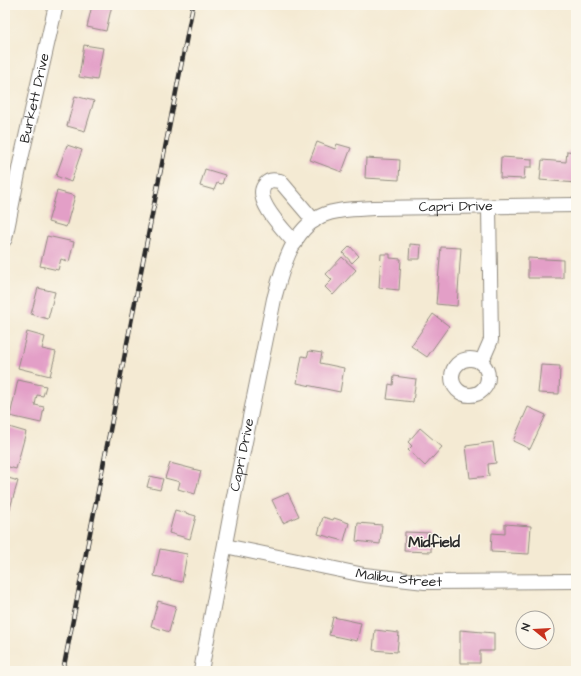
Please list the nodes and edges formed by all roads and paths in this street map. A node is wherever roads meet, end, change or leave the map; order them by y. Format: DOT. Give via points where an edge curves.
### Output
graph roads {
  1 [pos="56,5"];
  2 [pos="576,205"];
  3 [pos="489,207"];
  4 [pos="314,221"];
  5 [pos="5,239"];
  6 [pos="295,243"];
  7 [pos="481,363"];
  8 [pos="225,546"];
  9 [pos="576,581"];
  10 [pos="201,671"];
  1 -- 5 [label="street, Burkett Drive"];
  2 -- 3 [label="street, Capri Drive"];
  3 -- 4 [label="street, Capri Drive" via="373,208 334,212"];
  3 -- 7 [label="street" via="491,340"];
  4 -- 6 [label="street, Capri Drive"];
  4 -- 6 [label="street" via="280,181 266,182 261,194 263,202"];
  6 -- 8 [label="street, Capri Drive" via="289,253 274,299"];
  8 -- 9 [label="street, Malibu Street" via="364,575 425,582"];
  8 -- 10 [label="street, Capri Drive"];
}
